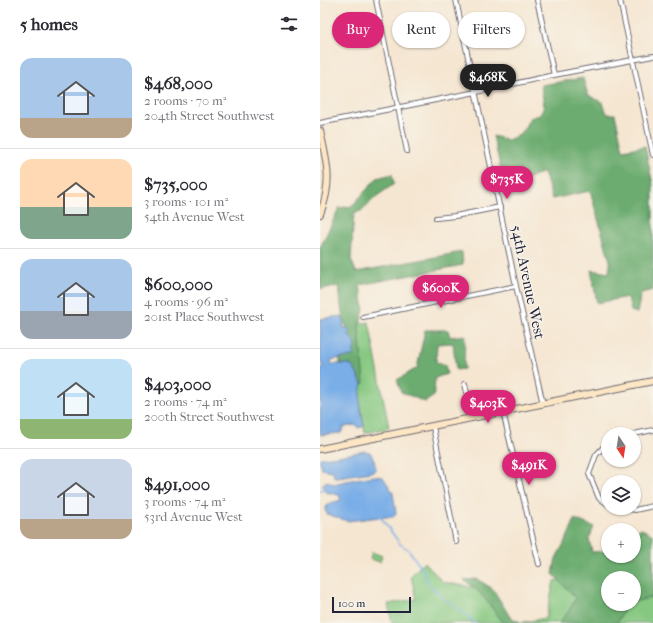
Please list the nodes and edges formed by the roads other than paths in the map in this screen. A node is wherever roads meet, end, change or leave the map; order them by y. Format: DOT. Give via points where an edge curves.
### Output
graph roads {
  1 [pos="376,0"];
  2 [pos="456,0"];
  3 [pos="537,0"];
  4 [pos="620,0"];
  5 [pos="653,56"];
  6 [pos="633,61"];
  7 [pos="554,75"];
  8 [pos="476,92"];
  9 [pos="398,107"];
  10 [pos="320,123"];
  11 [pos="320,131"];
  12 [pos="651,137"];
  13 [pos="407,151"];
  14 [pos="653,155"];
  15 [pos="500,207"];
  16 [pos="320,214"];
  17 [pos="436,218"];
  18 [pos="516,286"];
  19 [pos="363,317"];
  20 [pos="653,381"];
  21 [pos="465,384"];
  22 [pos="542,404"];
  23 [pos="503,412"];
  24 [pos="473,418"];
  25 [pos="433,427"];
  26 [pos="653,430"];
  27 [pos="641,433"];
  28 [pos="320,449"];
  29 [pos="601,450"];
  30 [pos="601,499"];
  31 [pos="653,506"];
  32 [pos="641,509"];
  33 [pos="456,542"];
  34 [pos="539,564"];
  1 -- 9 [label="street"];
  2 -- 8 [label="street, 54th Avenue West"];
  3 -- 7 [label="street"];
  4 -- 6 [label="street"];
  5 -- 6 [label="street"];
  6 -- 7 [label="street"];
  6 -- 12 [label="street"];
  7 -- 8 [label="street"];
  8 -- 9 [label="street"];
  8 -- 15 [label="street, 54th Avenue West"];
  9 -- 10 [label="street"];
  9 -- 13 [label="street"];
  11 -- 16 [label="street" via="328,184"];
  12 -- 14 [label="street"];
  15 -- 17 [label="street"];
  15 -- 18 [label="street, 54th Avenue West"];
  18 -- 19 [label="street"];
  18 -- 22 [label="street, 54th Avenue West"];
  20 -- 22 [label="street"];
  21 -- 24 [label="street"];
  22 -- 23 [label="street"];
  23 -- 24 [label="street"];
  23 -- 34 [label="street"];
  24 -- 25 [label="street"];
  25 -- 28 [label="street"];
  25 -- 33 [label="street"];
  26 -- 27 [label="street"];
  29 -- 30 [label="street" via="596,455 589,474"];
  31 -- 32 [label="street"];
}
